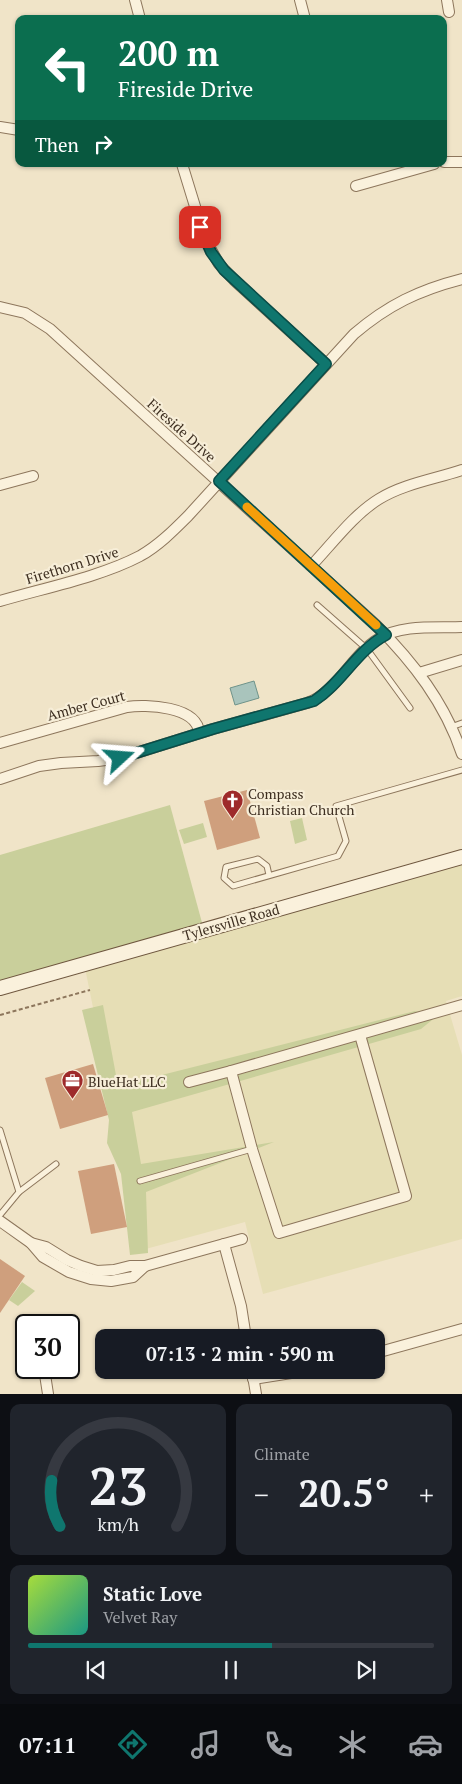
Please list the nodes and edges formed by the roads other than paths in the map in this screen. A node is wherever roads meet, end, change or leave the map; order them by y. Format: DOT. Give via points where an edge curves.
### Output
graph roads {
  1 [pos="135,0"];
  2 [pos="300,0"];
  3 [pos="447,0"];
  4 [pos="449,12"];
  5 [pos="139,15"];
  6 [pos="304,15"];
  7 [pos="0,127"];
  8 [pos="15,129"];
  9 [pos="447,162"];
  10 [pos="462,162"];
  11 [pos="183,167"];
  12 [pos="423,167"];
  13 [pos="356,186"];
  14 [pos="462,279"];
  15 [pos="0,307"];
  16 [pos="326,364"];
  17 [pos="462,470"];
  18 [pos="33,476"];
  19 [pos="219,481"];
  20 [pos="0,485"];
  21 [pos="311,566"];
  22 [pos="0,601"];
  23 [pos="317,605"];
  24 [pos="462,627"];
  25 [pos="386,635"];
  26 [pos="367,648"];
  27 [pos="462,660"];
  28 [pos="419,672"];
  29 [pos="410,708"];
  30 [pos="462,724"];
  31 [pos="451,727"];
  32 [pos="199,733"];
  33 [pos="0,743"];
  34 [pos="462,754"];
  35 [pos="462,770"];
  36 [pos="0,779"];
  37 [pos="462,857"];
  38 [pos="269,876"];
  39 [pos="0,988"];
  40 [pos="462,1005"];
  41 [pos="360,1035"];
  42 [pos="231,1071"];
  43 [pos="189,1082"];
  44 [pos="0,1130"];
  45 [pos="252,1149"];
  46 [pos="56,1164"];
  47 [pos="140,1181"];
  48 [pos="19,1192"];
  49 [pos="0,1215"];
  50 [pos="0,1221"];
  51 [pos="242,1239"];
  52 [pos="224,1244"];
  53 [pos="244,1329"];
  54 [pos="462,1329"];
  55 [pos="385,1350"];
  56 [pos="46,1379"];
  57 [pos="254,1379"];
  58 [pos="48,1394"];
  59 [pos="256,1394"];
  1 -- 5 [label="street"];
  2 -- 6 [label="street"];
  3 -- 4 [label="street"];
  7 -- 8 [label="street"];
  9 -- 10 [label="street"];
  11 -- 16 [label="street" via="205,239 219,264"];
  12 -- 13 [label="street"];
  14 -- 16 [label="street, Firethorn Drive" via="409,296 390,307 354,334"];
  15 -- 19 [label="street, Fireside Drive" via="25,313 50,329"];
  16 -- 19 [label="street, Firethorn Drive"];
  17 -- 21 [label="street" via="406,487 378,500 366,508"];
  18 -- 20 [label="street"];
  19 -- 21 [label="street, Fireside Drive"];
  19 -- 22 [label="street, Firethorn Drive" via="172,532 142,555 100,572"];
  21 -- 25 [label="street, Fireside Drive"];
  23 -- 26 [label="lane"];
  24 -- 25 [label="street" via="412,629"];
  25 -- 26 [label="street"];
  25 -- 28 [label="street, Fireside Drive"];
  26 -- 29 [label="lane"];
  26 -- 32 [label="street" via="314,701"];
  27 -- 28 [label="street"];
  28 -- 31 [label="street, Fireside Drive"];
  30 -- 31 [label="lane"];
  31 -- 34 [label="street, Fireside Drive"];
  32 -- 33 [label="street, Amber Court" via="192,720 178,711 142,705"];
  32 -- 36 [label="street" via="120,758 38,766"];
  35 -- 38 [label="lane" via="336,806 346,841 338,856"];
  37 -- 39 [label="main road, Tylersville Road"];
  38 -- 38 [label="lane" via="233,886 224,878 226,867 258,859 267,866"];
  40 -- 41 [label="street"];
  41 -- 42 [label="street"];
  41 -- 45 [label="street" via="406,1196 279,1233"];
  42 -- 43 [label="street"];
  42 -- 45 [label="street"];
  44 -- 48 [label="lane"];
  45 -- 47 [label="lane"];
  46 -- 48 [label="lane"];
  48 -- 49 [label="lane"];
  50 -- 52 [label="street" via="31,1243 43,1256 69,1272 91,1279 111,1281 133,1277 145,1266"];
  51 -- 52 [label="street"];
  52 -- 53 [label="street"];
  54 -- 55 [label="street"];
  56 -- 58 [label="street"];
  57 -- 59 [label="street"];
}
